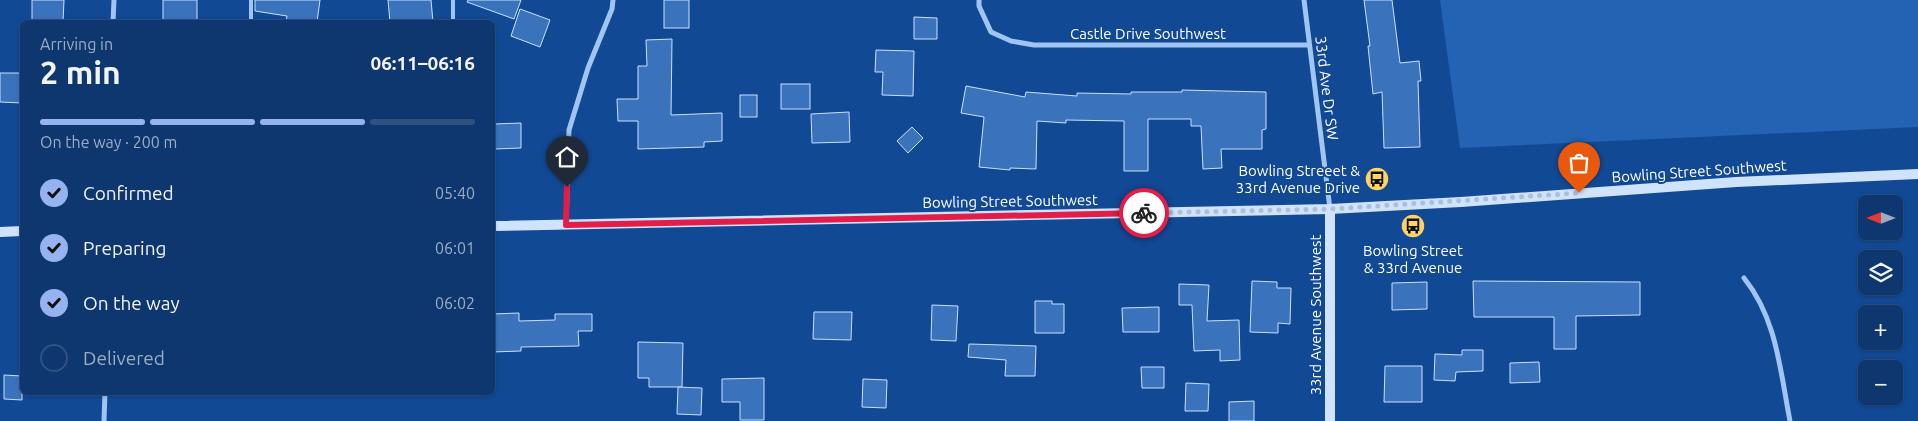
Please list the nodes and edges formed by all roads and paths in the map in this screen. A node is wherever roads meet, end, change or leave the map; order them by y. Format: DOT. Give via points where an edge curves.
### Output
graph roads {
  1 [pos="114,0"];
  2 [pos="251,0"];
  3 [pos="453,0"];
  4 [pos="613,0"];
  5 [pos="979,0"];
  6 [pos="1304,0"];
  7 [pos="113,20"];
  8 [pos="251,20"];
  9 [pos="453,20"];
  10 [pos="1308,45"];
  11 [pos="1918,174"];
  12 [pos="1330,209"];
  13 [pos="566,225"];
  14 [pos="495,226"];
  15 [pos="20,230"];
  16 [pos="0,232"];
  17 [pos="1744,278"];
  18 [pos="105,395"];
  19 [pos="104,421"];
  20 [pos="1330,421"];
  21 [pos="1790,421"];
  1 -- 7 [label="street"];
  2 -- 8 [label="lane"];
  3 -- 9 [label="lane"];
  4 -- 13 [label="street" via="569,130"];
  5 -- 10 [label="street, Castle Drive Southwest" via="991,32 1011,41 1034,45"];
  6 -- 10 [label="street, 33rd Ave Dr SW"];
  10 -- 12 [label="street, 33rd Ave Dr SW"];
  11 -- 12 [label="main road, Bowling Street Southwest" via="1736,182"];
  12 -- 13 [label="main road, Bowling Street Southwest"];
  12 -- 20 [label="main road, 33rd Avenue Southwest"];
  13 -- 14 [label="main road, Bowling Street Southwest"];
  15 -- 16 [label="main road"];
  17 -- 21 [label="street" via="1757,294 1774,336"];
  18 -- 19 [label="street"];
}
